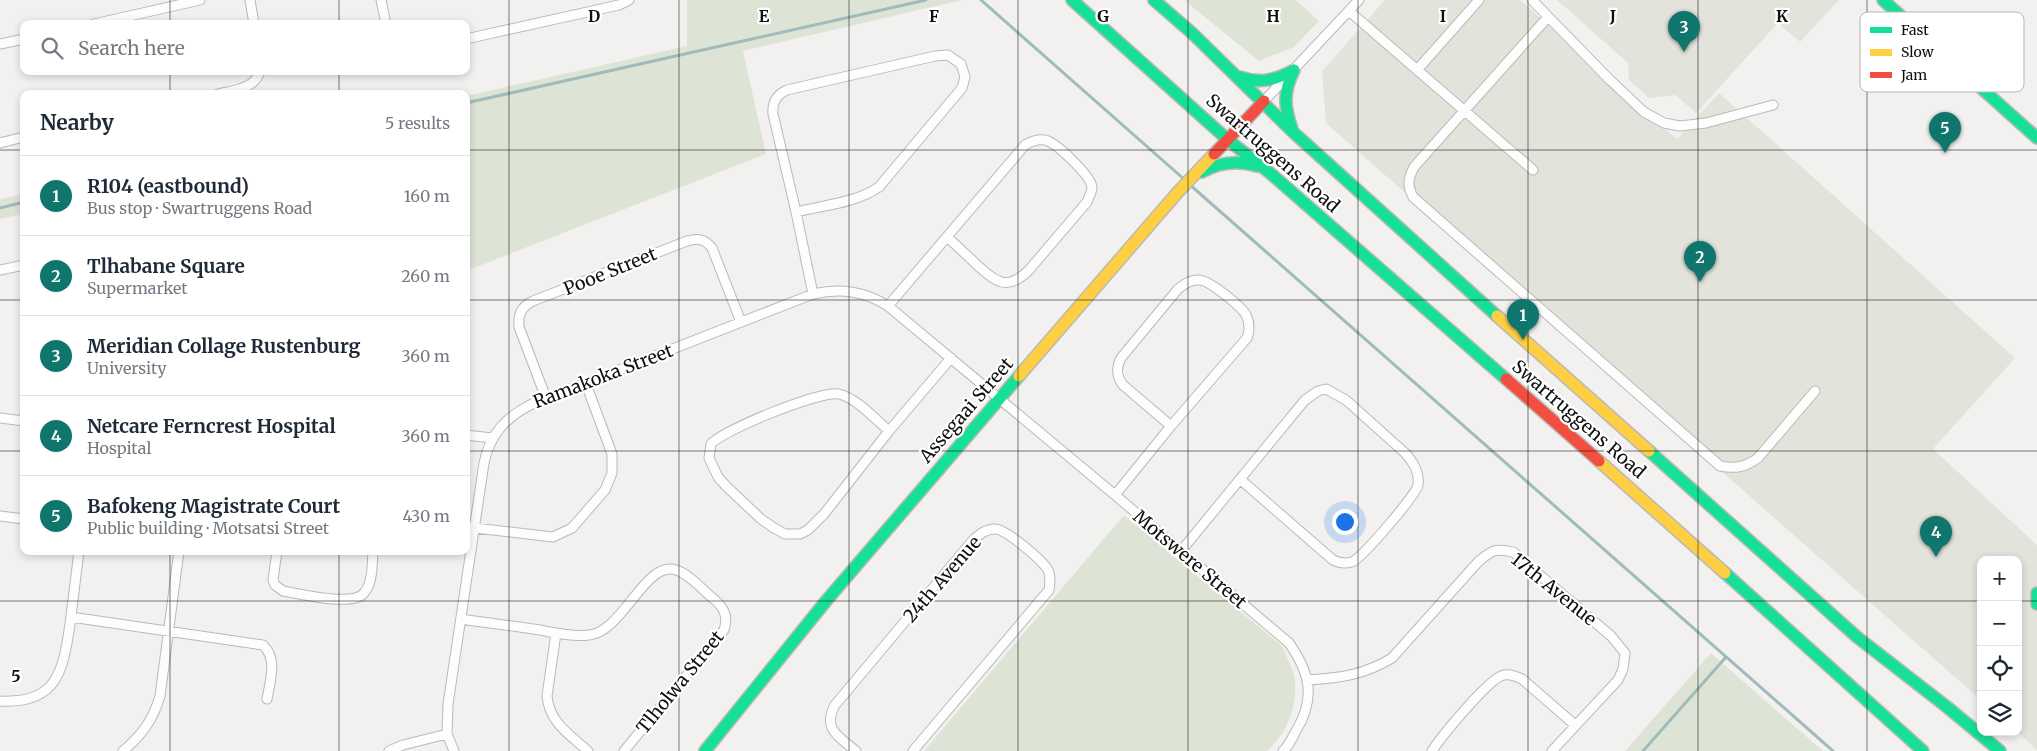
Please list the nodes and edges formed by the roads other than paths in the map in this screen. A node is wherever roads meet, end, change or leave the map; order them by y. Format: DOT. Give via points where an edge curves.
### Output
graph roads {
  1 [pos="200,0"];
  2 [pos="250,0"];
  3 [pos="381,0"];
  4 [pos="629,0"];
  5 [pos="1072,0"];
  6 [pos="1154,0"];
  7 [pos="1359,0"];
  8 [pos="1479,0"];
  9 [pos="1532,0"];
  10 [pos="1883,0"];
  11 [pos="1349,11"];
  12 [pos="1896,12"];
  13 [pos="1548,17"];
  14 [pos="112,20"];
  15 [pos="253,20"];
  16 [pos="385,20"];
  17 [pos="470,38"];
  18 [pos="20,40"];
  19 [pos="0,44"];
  20 [pos="1294,70"];
  21 [pos="1417,70"];
  22 [pos="1233,73"];
  23 [pos="259,75"];
  24 [pos="233,90"];
  25 [pos="1986,92"];
  26 [pos="1264,101"];
  27 [pos="1772,104"];
  28 [pos="1465,111"];
  29 [pos="1293,132"];
  30 [pos="20,138"];
  31 [pos="2037,138"];
  32 [pos="1228,140"];
  33 [pos="0,143"];
  34 [pos="1533,170"];
  35 [pos="1270,173"];
  36 [pos="1194,176"];
  37 [pos="796,212"];
  38 [pos="947,237"];
  39 [pos="20,266"];
  40 [pos="0,270"];
  41 [pos="813,294"];
  42 [pos="888,306"];
  43 [pos="741,322"];
  44 [pos="952,358"];
  45 [pos="586,384"];
  46 [pos="1815,391"];
  47 [pos="546,398"];
  48 [pos="1000,398"];
  49 [pos="0,418"];
  50 [pos="20,420"];
  51 [pos="1171,426"];
  52 [pos="889,431"];
  53 [pos="470,435"];
  54 [pos="492,438"];
  55 [pos="1241,480"];
  56 [pos="1115,495"];
  57 [pos="0,516"];
  58 [pos="20,519"];
  59 [pos="470,527"];
  60 [pos="1181,551"];
  61 [pos="79,555"];
  62 [pos="178,555"];
  63 [pos="276,555"];
  64 [pos="373,555"];
  65 [pos="467,555"];
  66 [pos="2037,593"];
  67 [pos="2037,604"];
  68 [pos="71,616"];
  69 [pos="461,619"];
  70 [pos="169,630"];
  71 [pos="556,633"];
  72 [pos="1308,680"];
  73 [pos="268,699"];
  74 [pos="0,702"];
  75 [pos="1575,725"];
  76 [pos="448,734"];
  77 [pos="1286,750"];
  78 [pos="123,751"];
  79 [pos="389,751"];
  80 [pos="454,751"];
  81 [pos="588,751"];
  82 [pos="624,751"];
  83 [pos="706,751"];
  84 [pos="856,751"];
  85 [pos="913,751"];
  86 [pos="1432,751"];
  87 [pos="1552,751"];
  88 [pos="1922,751"];
  89 [pos="2000,751"];
  1 -- 14 [label="street"];
  2 -- 15 [label="street"];
  3 -- 16 [label="street"];
  4 -- 17 [label="street" via="619,5"];
  5 -- 32 [label="main road, Swartruggens Road"];
  6 -- 22 [label="main road, Swartruggens Road"];
  7 -- 11 [label="street"];
  8 -- 21 [label="street"];
  9 -- 13 [label="street"];
  10 -- 12 [label="main road"];
  11 -- 20 [label="street"];
  11 -- 21 [label="street"];
  13 -- 27 [label="street" via="1644,112 1664,123 1680,126 1706,123"];
  13 -- 28 [label="street"];
  18 -- 19 [label="street"];
  20 -- 22 [label="main road" via="1262,83"];
  20 -- 26 [label="street"];
  20 -- 29 [label="main road" via="1284,93"];
  21 -- 28 [label="street"];
  22 -- 26 [label="main road, Swartruggens Road"];
  23 -- 24 [label="street" via="252,85"];
  25 -- 31 [label="main road"];
  26 -- 29 [label="main road, Swartruggens Road"];
  26 -- 32 [label="main road, Assegaai Street"];
  28 -- 34 [label="street"];
  28 -- 46 [label="street" via="1414,167 1408,178 1413,197 1720,466 1733,469 1758,458"];
  29 -- 89 [label="main road, Swartruggens Road" via="1857,637"];
  30 -- 33 [label="street"];
  32 -- 35 [label="main road, Swartruggens Road"];
  32 -- 36 [label="main road, Assegaai Street"];
  35 -- 36 [label="main road" via="1256,165 1235,162 1209,168"];
  35 -- 88 [label="main road, Swartruggens Road" via="1631,488"];
  36 -- 48 [label="main road, Assegaai Street"];
  37 -- 37 [label="street" via="772,108 781,93 935,56 948,55 961,64 965,77 962,88 880,187 855,199"];
  37 -- 41 [label="street"];
  38 -- 38 [label="street" via="1025,145 1033,141 1048,141 1056,146 1090,180 1092,189 1087,202 1029,270 1013,282 996,281"];
  38 -- 42 [label="street"];
  39 -- 40 [label="street"];
  41 -- 42 [label="street, Ramakoka Street" via="854,291"];
  41 -- 43 [label="street, Ramakoka Street"];
  42 -- 44 [label="street, Ramakoka Street"];
  43 -- 45 [label="street, Ramakoka Street"];
  43 -- 47 [label="street, Pooe Street" via="712,248 704,240 697,239 678,244 533,301 521,310 519,328"];
  44 -- 48 [label="street, Ramakoka Street"];
  44 -- 52 [label="street"];
  45 -- 47 [label="street, Ramakoka Street"];
  45 -- 59 [label="street" via="612,454 612,473 606,490 572,528 553,537"];
  47 -- 54 [label="street, Ramakoka Street" via="518,411"];
  48 -- 56 [label="street, Motswere Street"];
  48 -- 83 [label="main road, Assegaai Street" via="826,601"];
  49 -- 50 [label="street"];
  51 -- 51 [label="street" via="1124,386 1119,380 1117,365 1178,289 1184,284 1206,281 1241,309 1250,330 1243,344"];
  51 -- 56 [label="street"];
  52 -- 52 [label="street" via="824,514 800,534 785,534 761,519 718,477 710,458 711,444 724,434 807,399 830,394 848,398"];
  53 -- 54 [label="street"];
  54 -- 59 [label="street, Ramakoka Street"];
  55 -- 55 [label="street" via="1305,400 1326,389 1346,400 1405,453 1413,462 1418,476 1416,489 1400,511 1358,558 1344,563 1333,560"];
  55 -- 60 [label="street"];
  56 -- 60 [label="street, Motswere Street"];
  57 -- 58 [label="street"];
  60 -- 72 [label="street, Motswere Street" via="1289,643"];
  61 -- 68 [label="street"];
  62 -- 70 [label="street"];
  63 -- 64 [label="street" via="273,572 275,585 279,588 291,593 343,599 359,598 364,594 369,586"];
  65 -- 69 [label="street, Ramakoka Street"];
  66 -- 67 [label="main road"];
  68 -- 70 [label="street"];
  68 -- 74 [label="street" via="63,664 51,685 24,701"];
  69 -- 71 [label="street, Tlholwa Street"];
  69 -- 76 [label="street, Ramakoka Street" via="448,704"];
  70 -- 73 [label="street" via="263,645 269,650 272,664"];
  70 -- 78 [label="street" via="160,696 154,715"];
  71 -- 81 [label="street" via="548,705 556,722"];
  71 -- 82 [label="street, Tlholwa Street" via="600,633 627,608 653,575 667,569 685,575 725,612 726,624 721,635"];
  72 -- 75 [label="street, 17th Avenue" via="1357,674 1374,669 1392,658 1478,562 1499,549 1512,552 1611,636 1624,653 1618,680"];
  72 -- 77 [label="street, Motswere Street" via="1306,709"];
  75 -- 86 [label="street" via="1522,679 1504,674 1489,683"];
  75 -- 87 [label="street, 17th Avenue"];
  76 -- 79 [label="street"];
  76 -- 80 [label="street, Ramakoka Street"];
  84 -- 85 [label="street, 24th Avenue" via="832,728 829,720 835,705 974,539 987,531 1003,530 1048,570 1049,590"];
}
